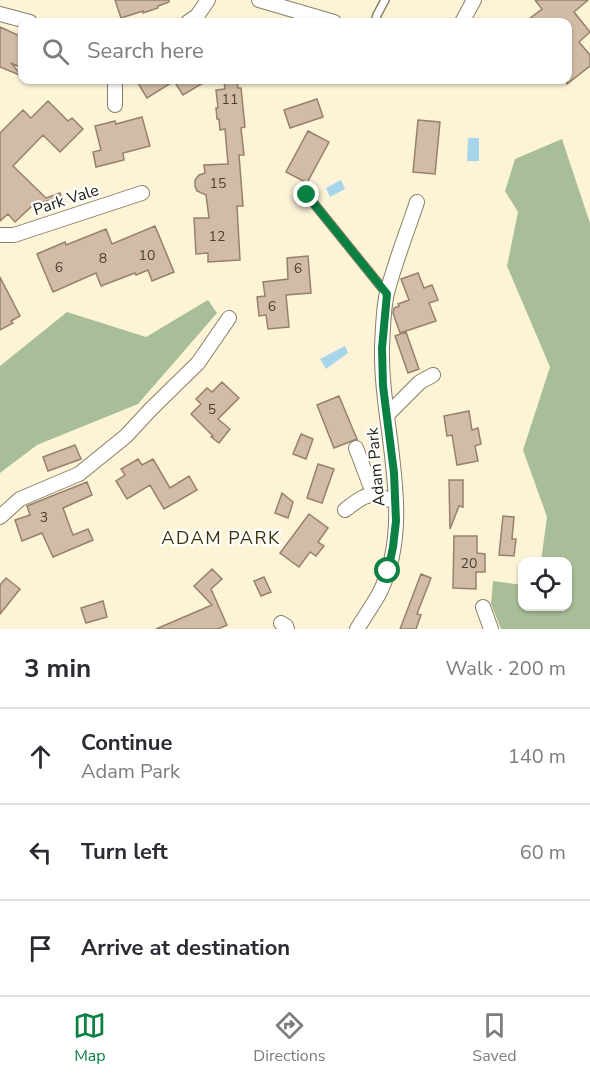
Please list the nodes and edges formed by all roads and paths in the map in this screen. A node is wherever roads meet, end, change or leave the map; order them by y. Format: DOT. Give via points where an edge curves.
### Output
graph roads {
  1 [pos="208,0"];
  2 [pos="259,0"];
  3 [pos="304,0"];
  4 [pos="384,0"];
  5 [pos="474,0"];
  6 [pos="0,14"];
  7 [pos="316,17"];
  8 [pos="194,18"];
  9 [pos="320,18"];
  10 [pos="376,18"];
  11 [pos="464,18"];
  12 [pos="18,19"];
  13 [pos="115,84"];
  14 [pos="115,105"];
  15 [pos="142,193"];
  16 [pos="307,195"];
  17 [pos="417,202"];
  18 [pos="0,235"];
  19 [pos="387,294"];
  20 [pos="229,318"];
  21 [pos="433,375"];
  22 [pos="388,414"];
  23 [pos="356,448"];
  24 [pos="376,495"];
  25 [pos="396,502"];
  26 [pos="345,510"];
  27 [pos="0,517"];
  28 [pos="483,607"];
  29 [pos="357,629"];
  30 [pos="491,629"];
  1 -- 8 [label="street"];
  2 -- 7 [label="street"];
  3 -- 7 [label="street"];
  4 -- 10 [label="lane"];
  5 -- 11 [label="street"];
  6 -- 12 [label="street"];
  7 -- 9 [label="street"];
  13 -- 14 [label="street"];
  15 -- 18 [label="street, Park Vale" via="14,235"];
  16 -- 19 [label="lane"];
  17 -- 19 [label="street, Adam Park"];
  19 -- 22 [label="street, Adam Park" via="382,348"];
  20 -- 27 [label="street" via="198,363 126,436 79,474 20,499"];
  21 -- 22 [label="street" via="420,382"];
  22 -- 25 [label="street, Adam Park"];
  23 -- 24 [label="street"];
  24 -- 25 [label="street"];
  24 -- 26 [label="street" via="364,497"];
  25 -- 29 [label="street, Adam Park" via="388,571"];
  28 -- 30 [label="street"];
}
